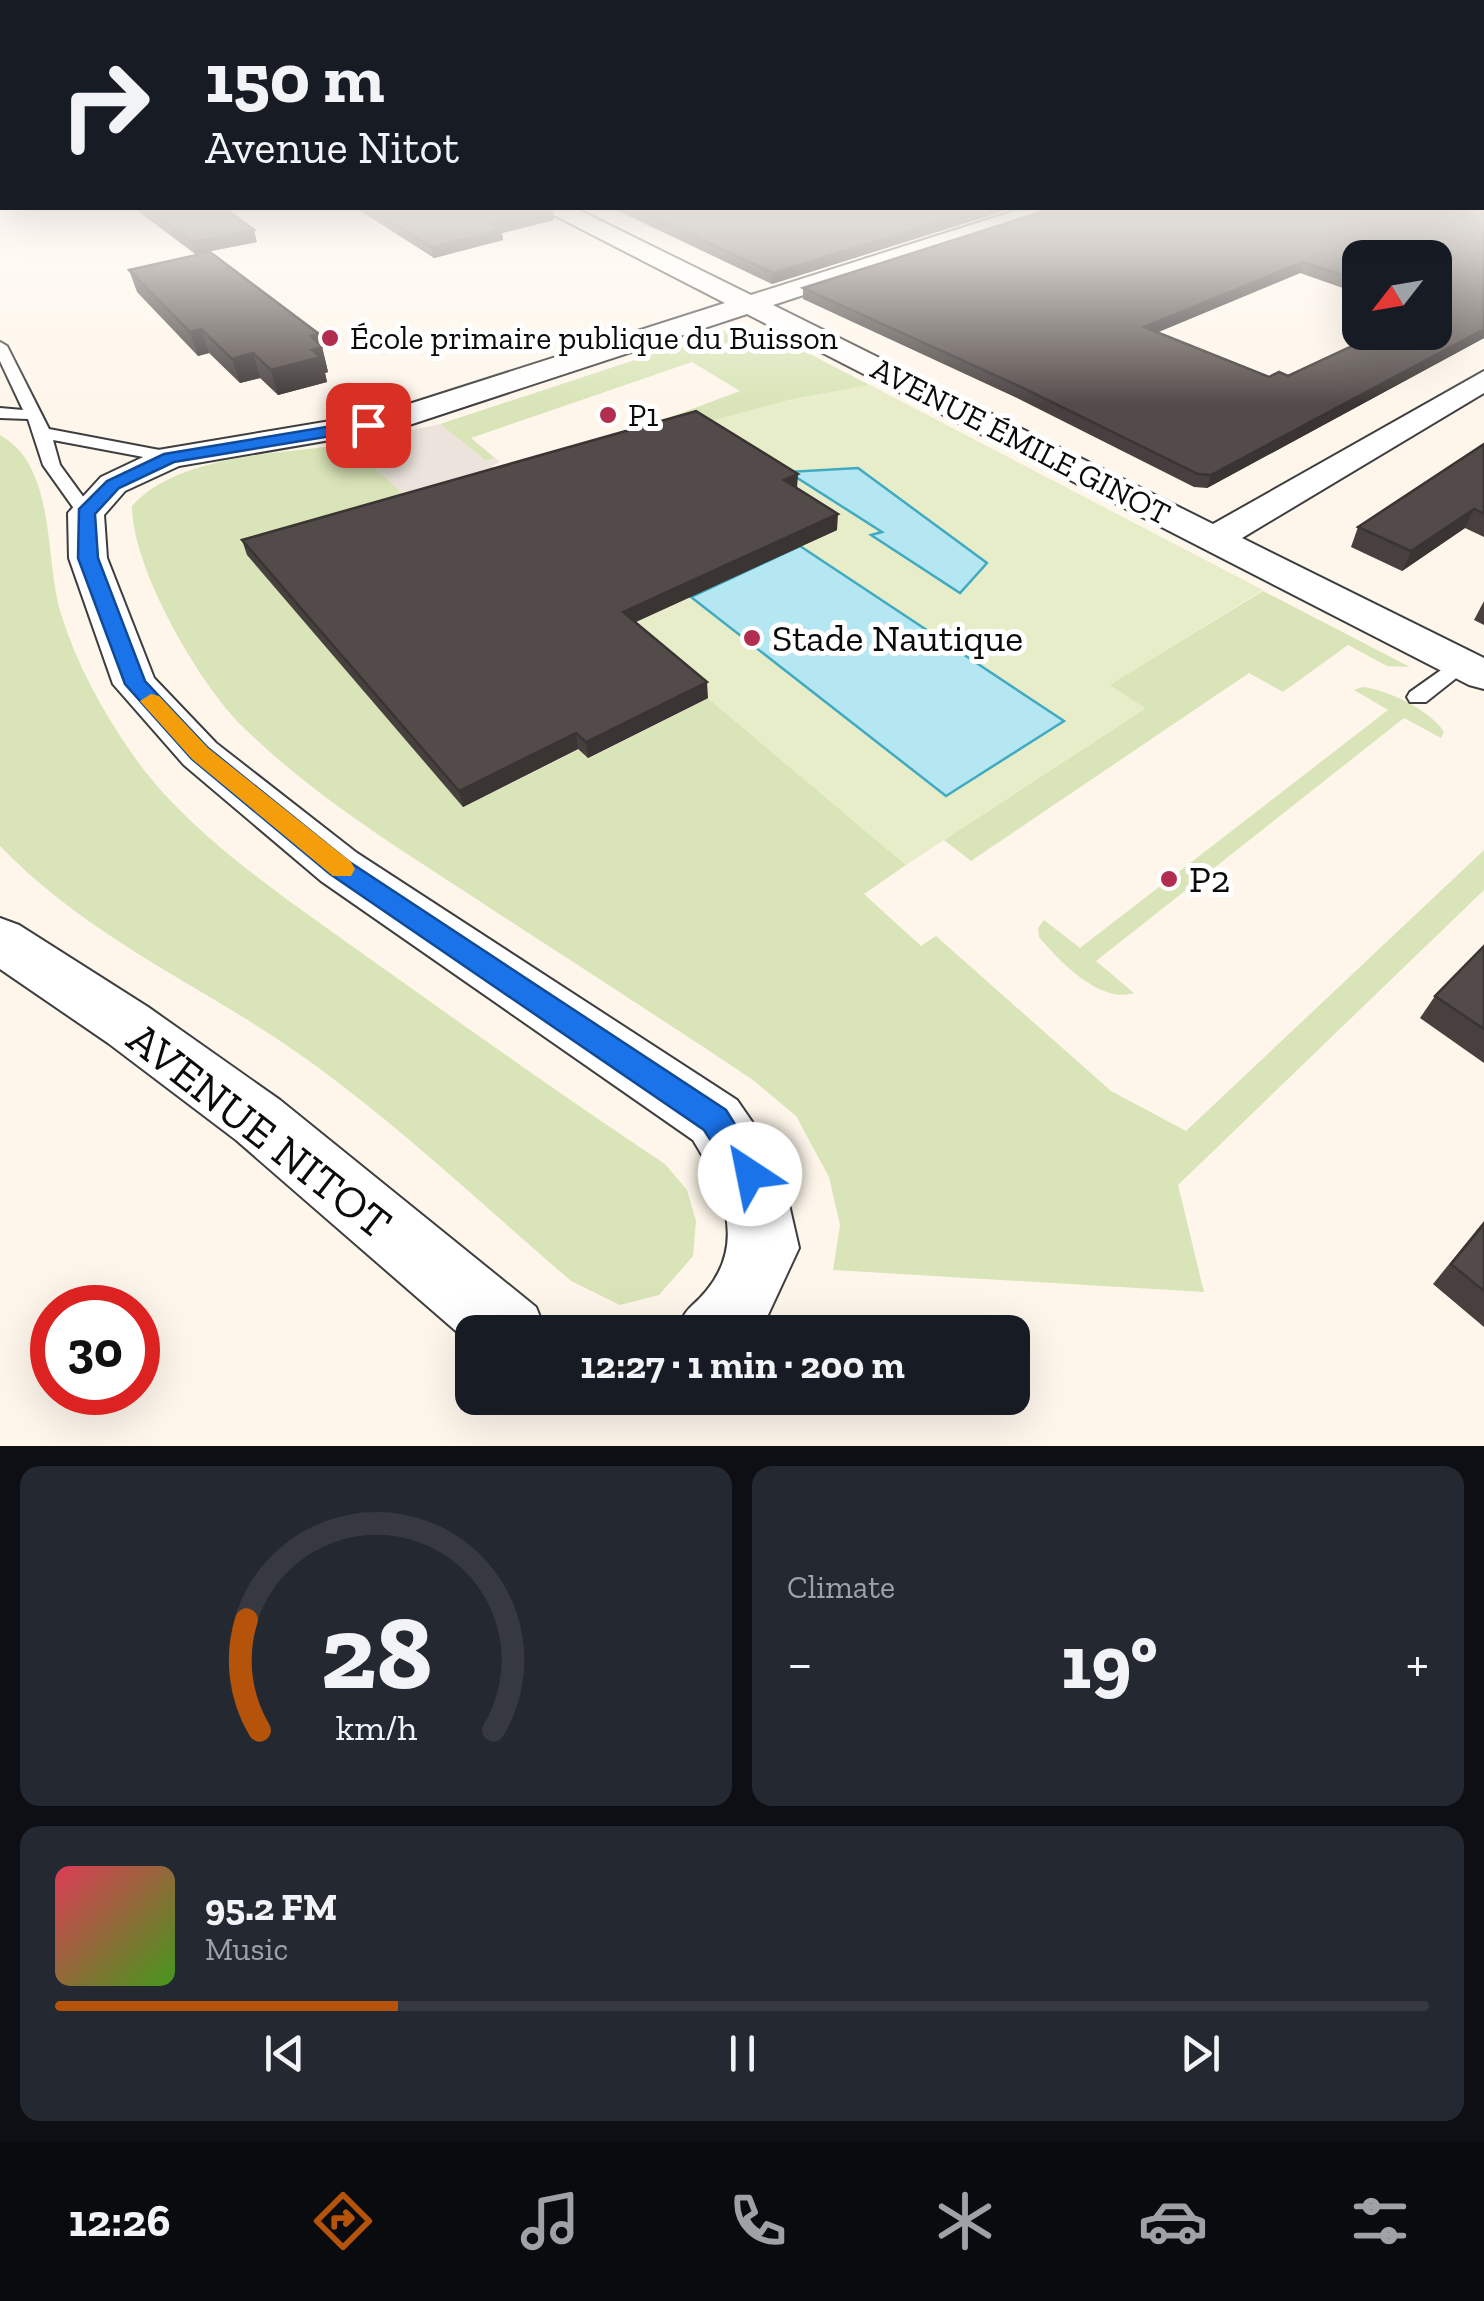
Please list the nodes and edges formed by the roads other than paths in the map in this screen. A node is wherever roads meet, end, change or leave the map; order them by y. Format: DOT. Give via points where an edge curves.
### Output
graph roads {
  1 [pos="681,269"];
  2 [pos="860,269"];
  3 [pos="752,305"];
  4 [pos="0,346"];
  5 [pos="1484,380"];
  6 [pos="0,412"];
  7 [pos="34,414"];
  8 [pos="43,433"];
  9 [pos="170,457"];
  10 [pos="86,513"];
  11 [pos="1215,538"];
  12 [pos="1472,669"];
  13 [pos="1418,697"];
  14 [pos="0,940"];
  15 [pos="491,1315"];
  16 [pos="732,1315"];
  1 -- 3 [label="street, AVENUE ÉMILE GINOT"];
  2 -- 3 [label="street"];
  3 -- 9 [label="street" via="388,421"];
  3 -- 11 [label="street, AVENUE ÉMILE GINOT"];
  4 -- 7 [label="lane"];
  5 -- 11 [label="street"];
  6 -- 7 [label="lane"];
  7 -- 8 [label="lane"];
  8 -- 9 [label="lane"];
  8 -- 10 [label="lane" via="52,465"];
  9 -- 10 [label="street" via="113,484"];
  10 -- 16 [label="street" via="88,558 136,684 200,754 339,868 715,1120 750,1174 765,1248"];
  11 -- 12 [label="street, AVENUE ÉMILE GINOT"];
  12 -- 13 [label="lane"];
  14 -- 15 [label="street, AVENUE NITOT" via="258,1120"];
}
